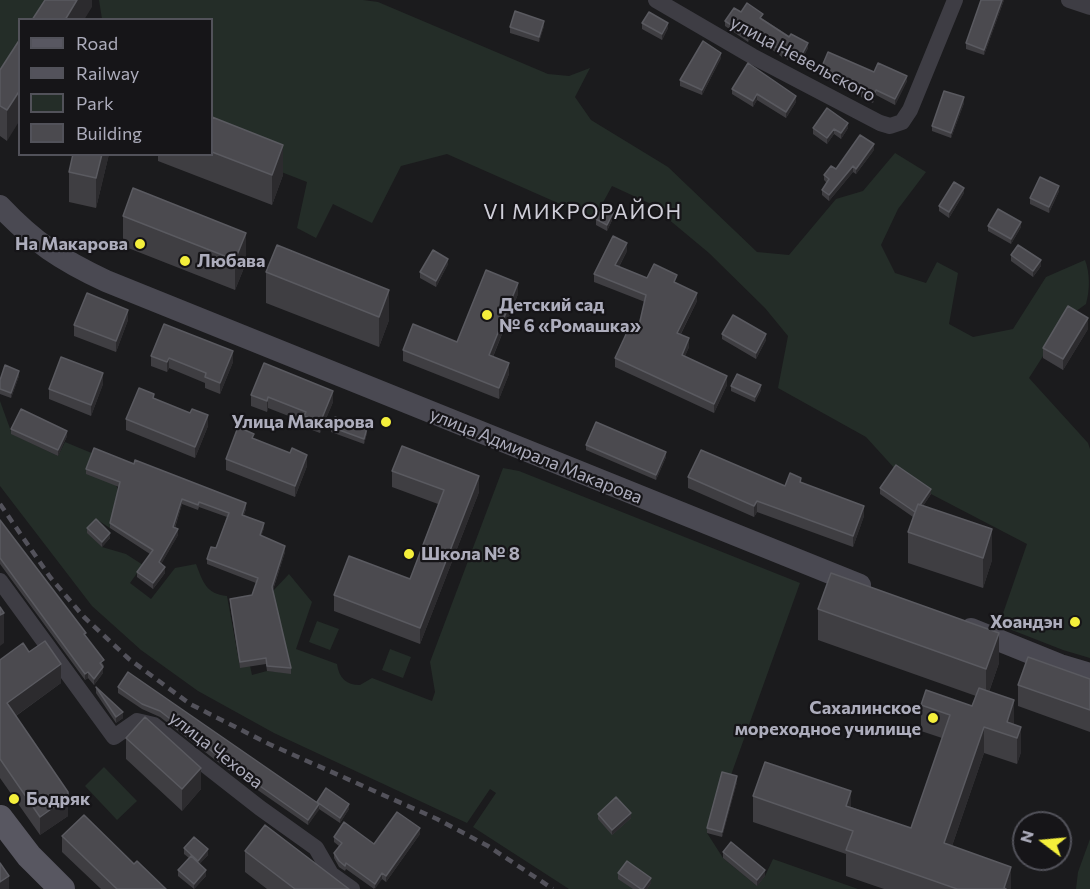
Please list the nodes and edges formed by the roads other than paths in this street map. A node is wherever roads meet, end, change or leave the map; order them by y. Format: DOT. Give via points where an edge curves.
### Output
graph roads {
  1 [pos="656,0"];
  2 [pos="955,0"];
  3 [pos="1069,0"];
  4 [pos="1090,7"];
  5 [pos="0,206"];
  6 [pos="0,581"];
  7 [pos="876,592"];
  8 [pos="952,622"];
  9 [pos="1090,674"];
  10 [pos="0,818"];
  11 [pos="62,889"];
  12 [pos="352,889"];
  1 -- 2 [label="street, улица Невельского" via="752,57 890,126 902,122 910,110"];
  3 -- 4 [label="street"];
  5 -- 7 [label="main road, улица Адмирала Макарова" via="52,253 106,281"];
  6 -- 12 [label="street, улица Чехова" via="114,737 137,721 154,725 316,848 331,874"];
  8 -- 9 [label="main road"];
  10 -- 11 [label="main road" via="29,856"];
}
